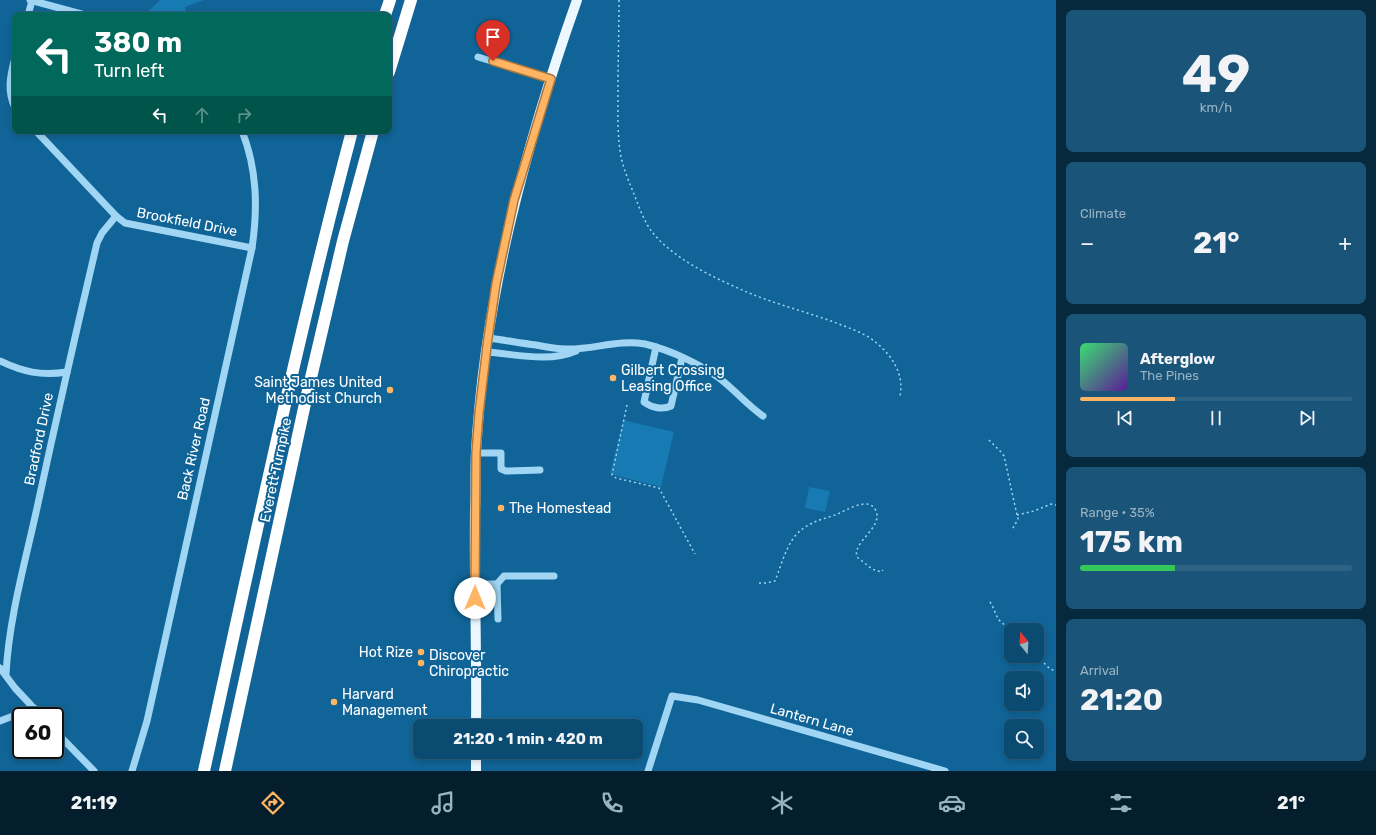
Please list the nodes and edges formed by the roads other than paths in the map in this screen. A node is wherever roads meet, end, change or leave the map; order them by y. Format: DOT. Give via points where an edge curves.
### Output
graph roads {
  1 [pos="31,0"];
  2 [pos="390,0"];
  3 [pos="411,0"];
  4 [pos="577,0"];
  5 [pos="29,12"];
  6 [pos="74,12"];
  7 [pos="386,12"];
  8 [pos="478,57"];
  9 [pos="392,62"];
  10 [pos="12,69"];
  11 [pos="551,79"];
  12 [pos="12,100"];
  13 [pos="39,134"];
  14 [pos="243,134"];
  15 [pos="351,134"];
  16 [pos="372,134"];
  17 [pos="116,216"];
  18 [pos="252,248"];
  19 [pos="488,338"];
  20 [pos="656,347"];
  21 [pos="582,349"];
  22 [pos="486,352"];
  23 [pos="682,358"];
  24 [pos="0,361"];
  25 [pos="67,372"];
  26 [pos="763,416"];
  27 [pos="476,453"];
  28 [pos="540,470"];
  29 [pos="554,576"];
  30 [pos="475,584"];
  31 [pos="497,584"];
  32 [pos="498,619"];
  33 [pos="0,668"];
  34 [pos="6,674"];
  35 [pos="33,707"];
  36 [pos="12,716"];
  37 [pos="476,719"];
  38 [pos="0,721"];
  39 [pos="64,740"];
  40 [pos="476,759"];
  41 [pos="94,771"];
  42 [pos="132,771"];
  43 [pos="204,771"];
  44 [pos="225,771"];
  45 [pos="476,771"];
  46 [pos="648,771"];
  47 [pos="945,771"];
  1 -- 5 [label="street"];
  1 -- 6 [label="street"];
  2 -- 7 [label="highway"];
  3 -- 9 [label="highway"];
  4 -- 11 [label="main road"];
  8 -- 11 [label="street"];
  10 -- 12 [label="street" via="9,86"];
  11 -- 19 [label="main road" via="514,200 496,284"];
  13 -- 17 [label="street, Brookfield Drive"];
  14 -- 18 [label="street, Back River Road" via="256,184 256,217"];
  15 -- 43 [label="highway, Everett Turnpike" via="325,231 290,381"];
  16 -- 44 [label="highway, Everett Turnpike" via="343,241 306,399"];
  17 -- 18 [label="street, Brookfield Drive" via="129,224"];
  17 -- 25 [label="street, Bradford Drive" via="97,243"];
  18 -- 42 [label="street, Back River Road" via="147,721"];
  19 -- 21 [label="street" via="552,348"];
  19 -- 22 [label="main road"];
  20 -- 21 [label="street" via="621,342"];
  20 -- 23 [label="street"];
  20 -- 23 [label="street" via="644,402 650,406 666,409 671,406"];
  21 -- 22 [label="street" via="553,357"];
  22 -- 27 [label="main road"];
  23 -- 26 [label="street" via="719,378"];
  24 -- 25 [label="street" via="40,374"];
  25 -- 34 [label="street, Bradford Drive" via="16,603"];
  27 -- 28 [label="street" via="501,453 501,469 506,471"];
  27 -- 30 [label="main road"];
  29 -- 31 [label="street" via="504,576"];
  30 -- 31 [label="street"];
  30 -- 37 [label="main road"];
  31 -- 32 [label="street"];
  33 -- 34 [label="street"];
  34 -- 35 [label="street"];
  36 -- 38 [label="street"];
  39 -- 41 [label="street"];
  40 -- 45 [label="main road"];
  46 -- 47 [label="street, Lantern Lane" via="672,696 698,700"];
}
